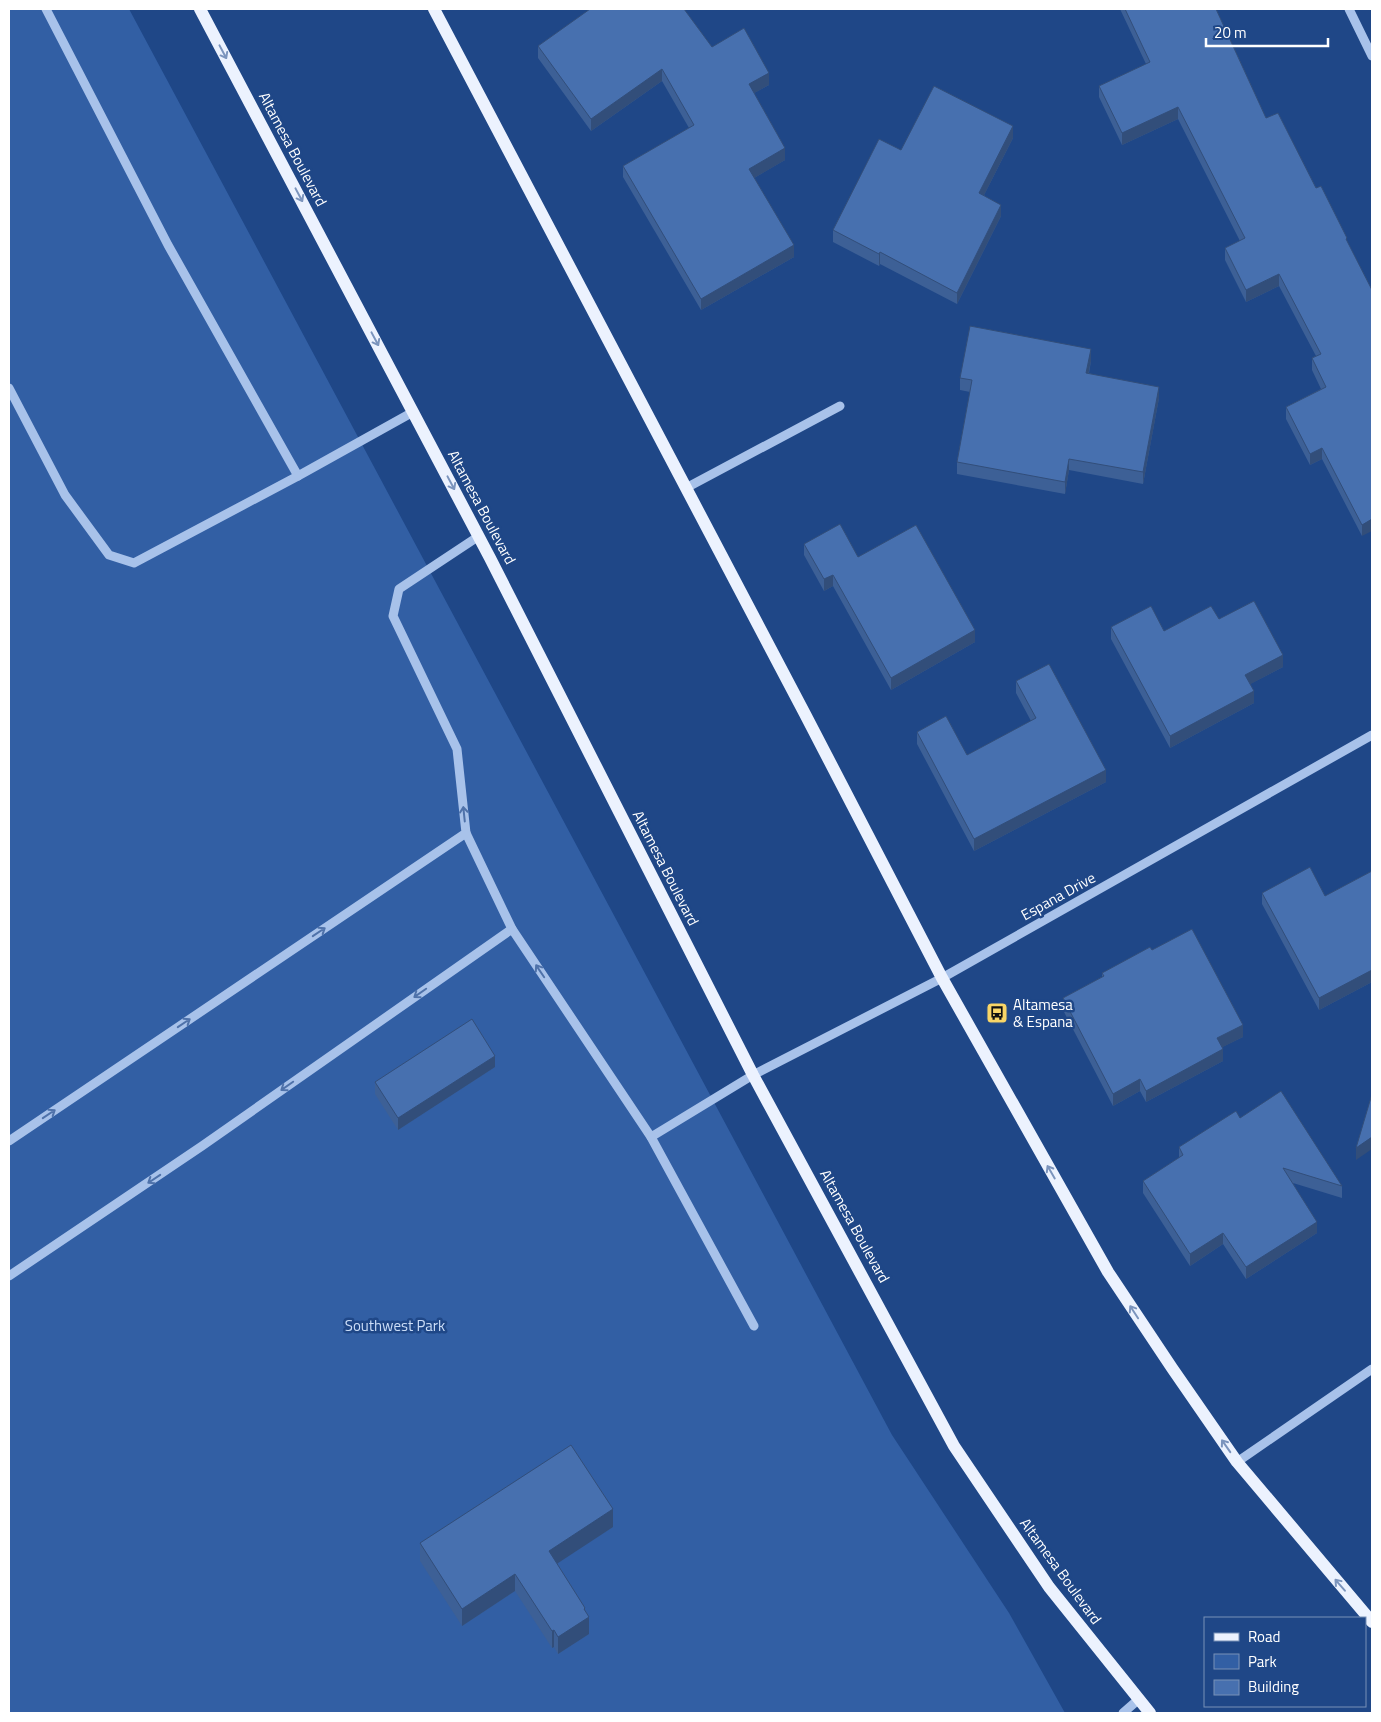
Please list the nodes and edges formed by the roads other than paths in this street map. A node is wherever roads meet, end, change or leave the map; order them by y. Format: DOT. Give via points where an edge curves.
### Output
graph roads {
  1 [pos="46,9"];
  2 [pos="200,9"];
  3 [pos="434,9"];
  4 [pos="1349,9"];
  5 [pos="1372,56"];
  6 [pos="9,388"];
  7 [pos="840,406"];
  8 [pos="413,412"];
  9 [pos="298,476"];
  10 [pos="686,488"];
  11 [pos="479,536"];
  12 [pos="1372,735"];
  13 [pos="466,833"];
  14 [pos="512,929"];
  15 [pos="942,978"];
  16 [pos="754,1075"];
  17 [pos="651,1137"];
  18 [pos="9,1141"];
  19 [pos="9,1276"];
  20 [pos="754,1326"];
  21 [pos="1372,1369"];
  22 [pos="1237,1462"];
  23 [pos="1372,1622"];
  24 [pos="1139,1699"];
  25 [pos="1122,1713"];
  26 [pos="1150,1713"];
  1 -- 9 [label="street" via="168,245"];
  2 -- 8 [label="main road, Altamesa Boulevard, one-way"];
  3 -- 10 [label="main road"];
  4 -- 5 [label="street"];
  6 -- 9 [label="street" via="65,494 109,556 134,564"];
  7 -- 10 [label="street"];
  8 -- 9 [label="street"];
  8 -- 11 [label="main road, Altamesa Boulevard, one-way"];
  10 -- 15 [label="main road"];
  13 -- 11 [label="street, one-way" via="457,749 393,616 399,589"];
  11 -- 16 [label="main road, Altamesa Boulevard"];
  12 -- 15 [label="street, Espana Drive"];
  13 -- 14 [label="street"];
  18 -- 13 [label="street, one-way"];
  17 -- 14 [label="street, one-way"];
  14 -- 19 [label="street, one-way" via="202,1146"];
  15 -- 16 [label="street, Espana Drive"];
  22 -- 15 [label="main road, one-way" via="1108,1272"];
  16 -- 17 [label="street, Espana Drive"];
  16 -- 24 [label="main road, Altamesa Boulevard" via="954,1446 1049,1587"];
  17 -- 20 [label="street"];
  21 -- 22 [label="street"];
  23 -- 22 [label="main road, one-way"];
  24 -- 25 [label="street"];
  24 -- 26 [label="main road, Altamesa Boulevard"];
}
